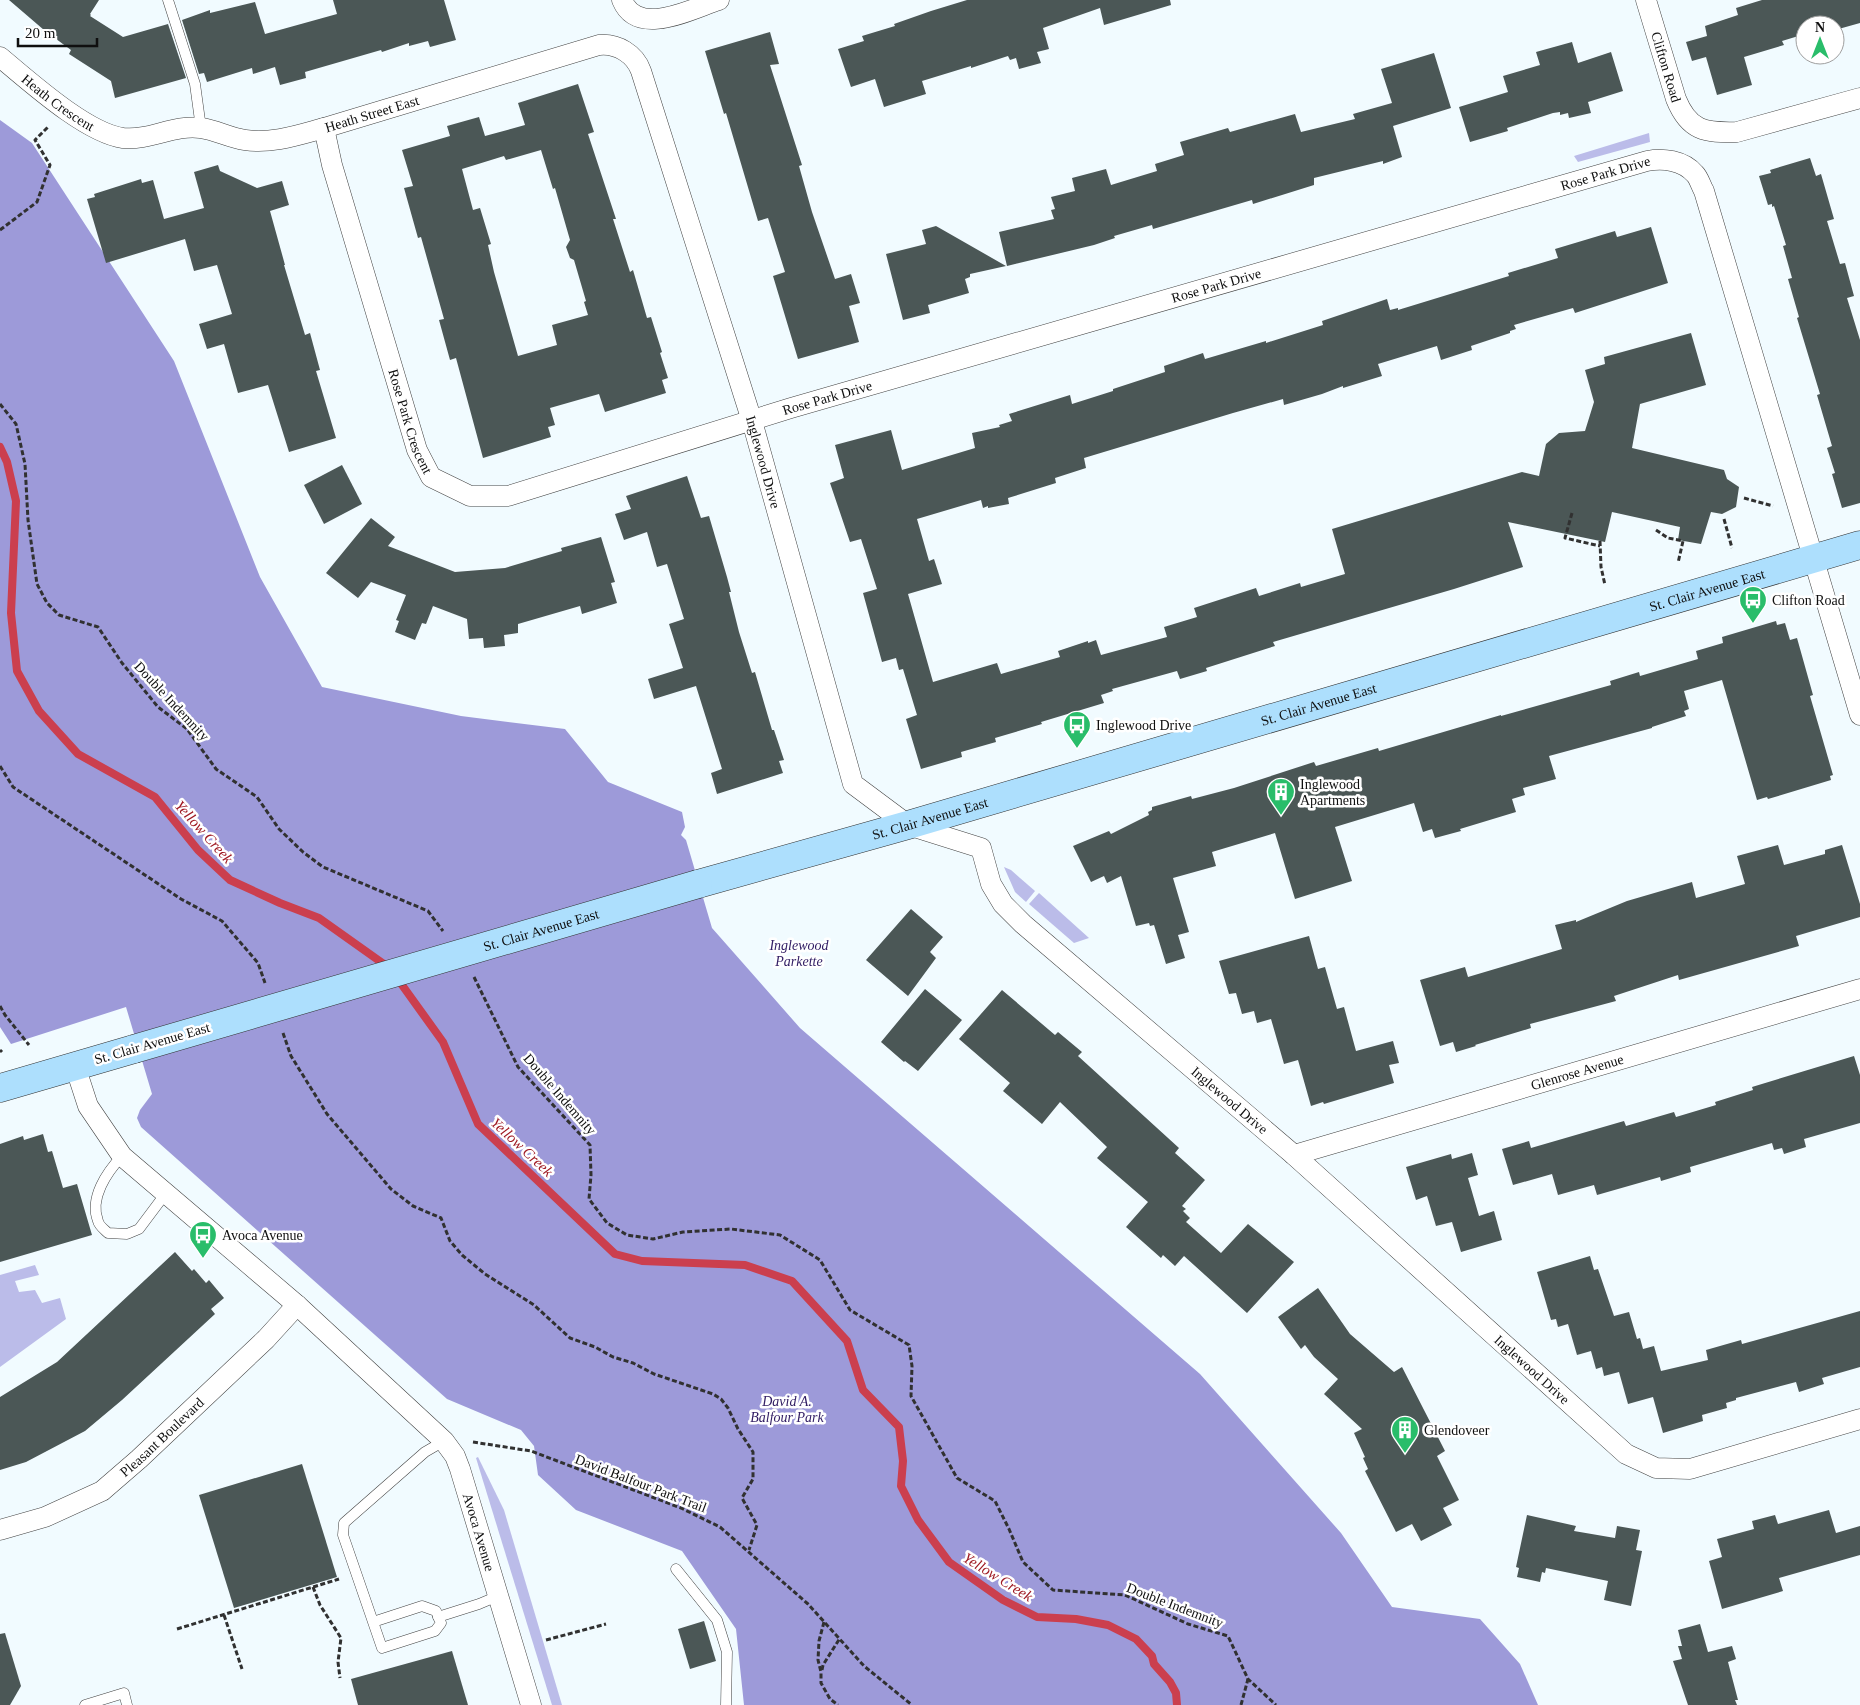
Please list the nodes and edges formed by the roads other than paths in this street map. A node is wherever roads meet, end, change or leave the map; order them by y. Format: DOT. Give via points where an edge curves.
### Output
graph roads {
  1 [pos="168,0"];
  2 [pos="719,0"];
  3 [pos="1646,0"];
  4 [pos="627,7"];
  5 [pos="616,47"];
  6 [pos="0,57"];
  7 [pos="1860,98"];
  8 [pos="201,128"];
  9 [pos="324,128"];
  10 [pos="123,138"];
  11 [pos="752,421"];
  12 [pos="1860,545"];
  13 [pos="1812,558"];
  14 [pos="1860,715"];
  15 [pos="908,825"];
  16 [pos="1860,989"];
  17 [pos="75,1066"];
  18 [pos="0,1088"];
  19 [pos="1294,1155"];
  20 [pos="122,1156"];
  21 [pos="166,1193"];
  22 [pos="298,1306"];
  23 [pos="1860,1419"];
  24 [pos="444,1441"];
  25 [pos="0,1530"];
  26 [pos="676,1569"];
  27 [pos="498,1596"];
  28 [pos="438,1617"];
  29 [pos="373,1622"];
  30 [pos="85,1705"];
  31 [pos="128,1705"];
  32 [pos="531,1705"];
  33 [pos="726,1705"];
  1 -- 8 [label="lane" via="195,84"];
  2 -- 4 [label="street" via="647,20"];
  3 -- 7 [label="street, Clifton Road" via="1676,100 1682,114 1697,128 1737,132"];
  5 -- 9 [label="street, Heath Street East" via="599,45"];
  5 -- 11 [label="street, Inglewood Drive" via="638,63"];
  6 -- 10 [label="street, Heath Crescent" via="64,108 101,131"];
  8 -- 9 [label="street, Heath Street East" via="246,140 279,140"];
  8 -- 10 [label="street, Heath Street East" via="175,128 148,136"];
  9 -- 11 [label="street, Rose Park Crescent" via="332,165 417,450 431,477 470,496 508,496"];
  11 -- 13 [label="street, Rose Park Drive" via="1647,160 1660,159 1682,164 1695,174 1704,191"];
  11 -- 15 [label="street, Inglewood Drive" via="853,784"];
  12 -- 13 [label="main road, St. Clair Avenue East"];
  13 -- 14 [label="street"];
  13 -- 15 [label="main road, St. Clair Avenue East"];
  15 -- 17 [label="main road, St. Clair Avenue East, bridge"];
  15 -- 19 [label="street, Inglewood Drive" via="981,848 991,884 1003,904 1023,924"];
  16 -- 19 [label="street, Glenrose Avenue"];
  17 -- 18 [label="main road, St. Clair Avenue East"];
  17 -- 20 [label="street, Avoca Avenue" via="88,1106"];
  19 -- 23 [label="street, Inglewood Drive" via="1626,1454 1656,1468 1690,1469"];
  20 -- 21 [label="street, Avoca Avenue"];
  20 -- 21 [label="lane" via="111,1168 96,1199 98,1222 108,1233 127,1234 139,1229"];
  21 -- 22 [label="street, Avoca Avenue"];
  22 -- 24 [label="street, Avoca Avenue"];
  22 -- 25 [label="street, Pleasant Boulevard" via="102,1491 45,1517"];
  24 -- 27 [label="street, Avoca Avenue" via="460,1469"];
  24 -- 29 [label="lane" via="425,1452 344,1523 343,1535"];
  26 -- 33 [label="lane" via="717,1620 727,1652"];
  27 -- 28 [label="lane"];
  27 -- 32 [label="street, Avoca Avenue"];
  28 -- 29 [label="lane" via="436,1611 422,1606"];
  28 -- 29 [label="lane" via="441,1623 436,1631 382,1648"];
  30 -- 31 [label="lane" via="124,1692"];
}
